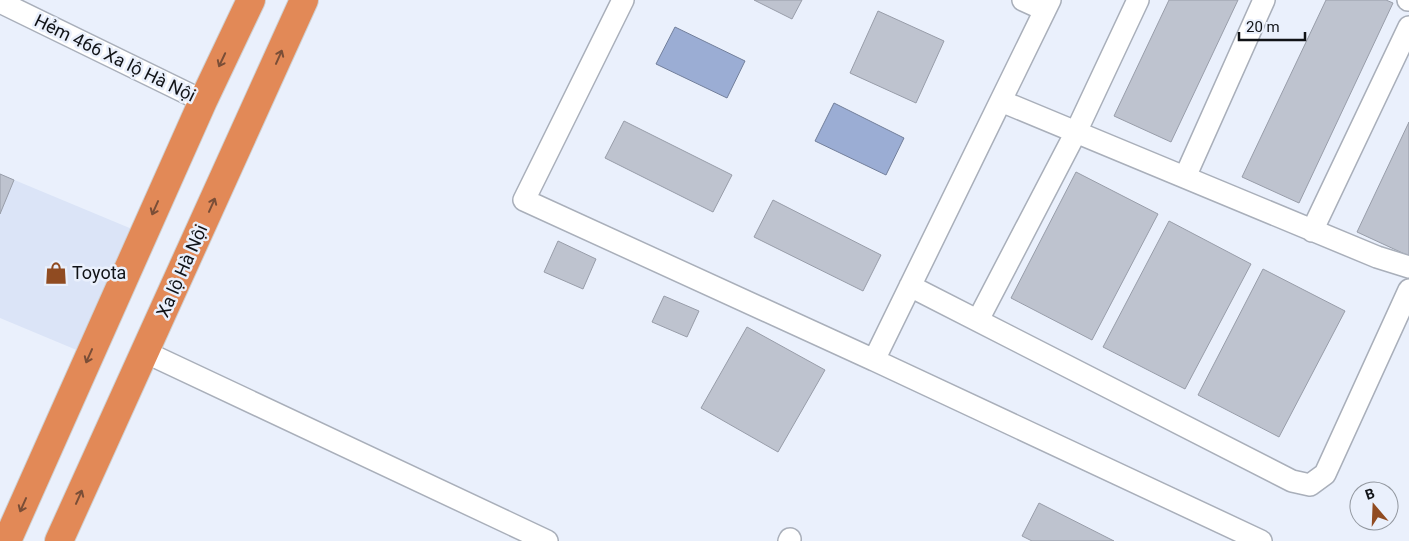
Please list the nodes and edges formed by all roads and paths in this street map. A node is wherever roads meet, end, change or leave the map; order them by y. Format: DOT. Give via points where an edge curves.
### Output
graph roads {
  1 [pos="251,0"];
  2 [pos="304,0"];
  3 [pos="623,0"];
  4 [pos="1023,0"];
  5 [pos="1138,0"];
  6 [pos="1264,0"];
  7 [pos="0,2"];
  8 [pos="1047,5"];
  9 [pos="1409,27"];
  10 [pos="203,101"];
  11 [pos="1001,101"];
  12 [pos="1076,132"];
  13 [pos="1185,178"];
  14 [pos="1312,230"];
  15 [pos="1409,267"];
  16 [pos="910,286"];
  17 [pos="1409,290"];
  18 [pos="978,320"];
  19 [pos="145,352"];
  20 [pos="874,360"];
  21 [pos="7,541"];
  22 [pos="59,541"];
  23 [pos="547,541"];
  24 [pos="1261,541"];
  1 -- 10 [label="highway, one-way"];
  19 -- 2 [label="highway, Xa lộ Hà Nội, one-way"];
  3 -- 20 [label="street" via="524,200"];
  4 -- 8 [label="street"];
  5 -- 12 [label="street"];
  6 -- 13 [label="street"];
  7 -- 10 [label="street, Hẻm 466 Xa lộ Hà Nội"];
  8 -- 11 [label="street"];
  9 -- 14 [label="street"];
  10 -- 21 [label="highway, one-way"];
  11 -- 12 [label="street"];
  11 -- 16 [label="street"];
  12 -- 13 [label="street"];
  12 -- 18 [label="street"];
  13 -- 14 [label="street"];
  14 -- 15 [label="street" via="1377,258"];
  16 -- 18 [label="street"];
  16 -- 20 [label="street"];
  17 -- 18 [label="street" via="1325,474 1310,485 1292,481"];
  22 -- 19 [label="highway, Xa lộ Hà Nội, one-way"];
  19 -- 23 [label="street"];
  20 -- 24 [label="street"];
}
